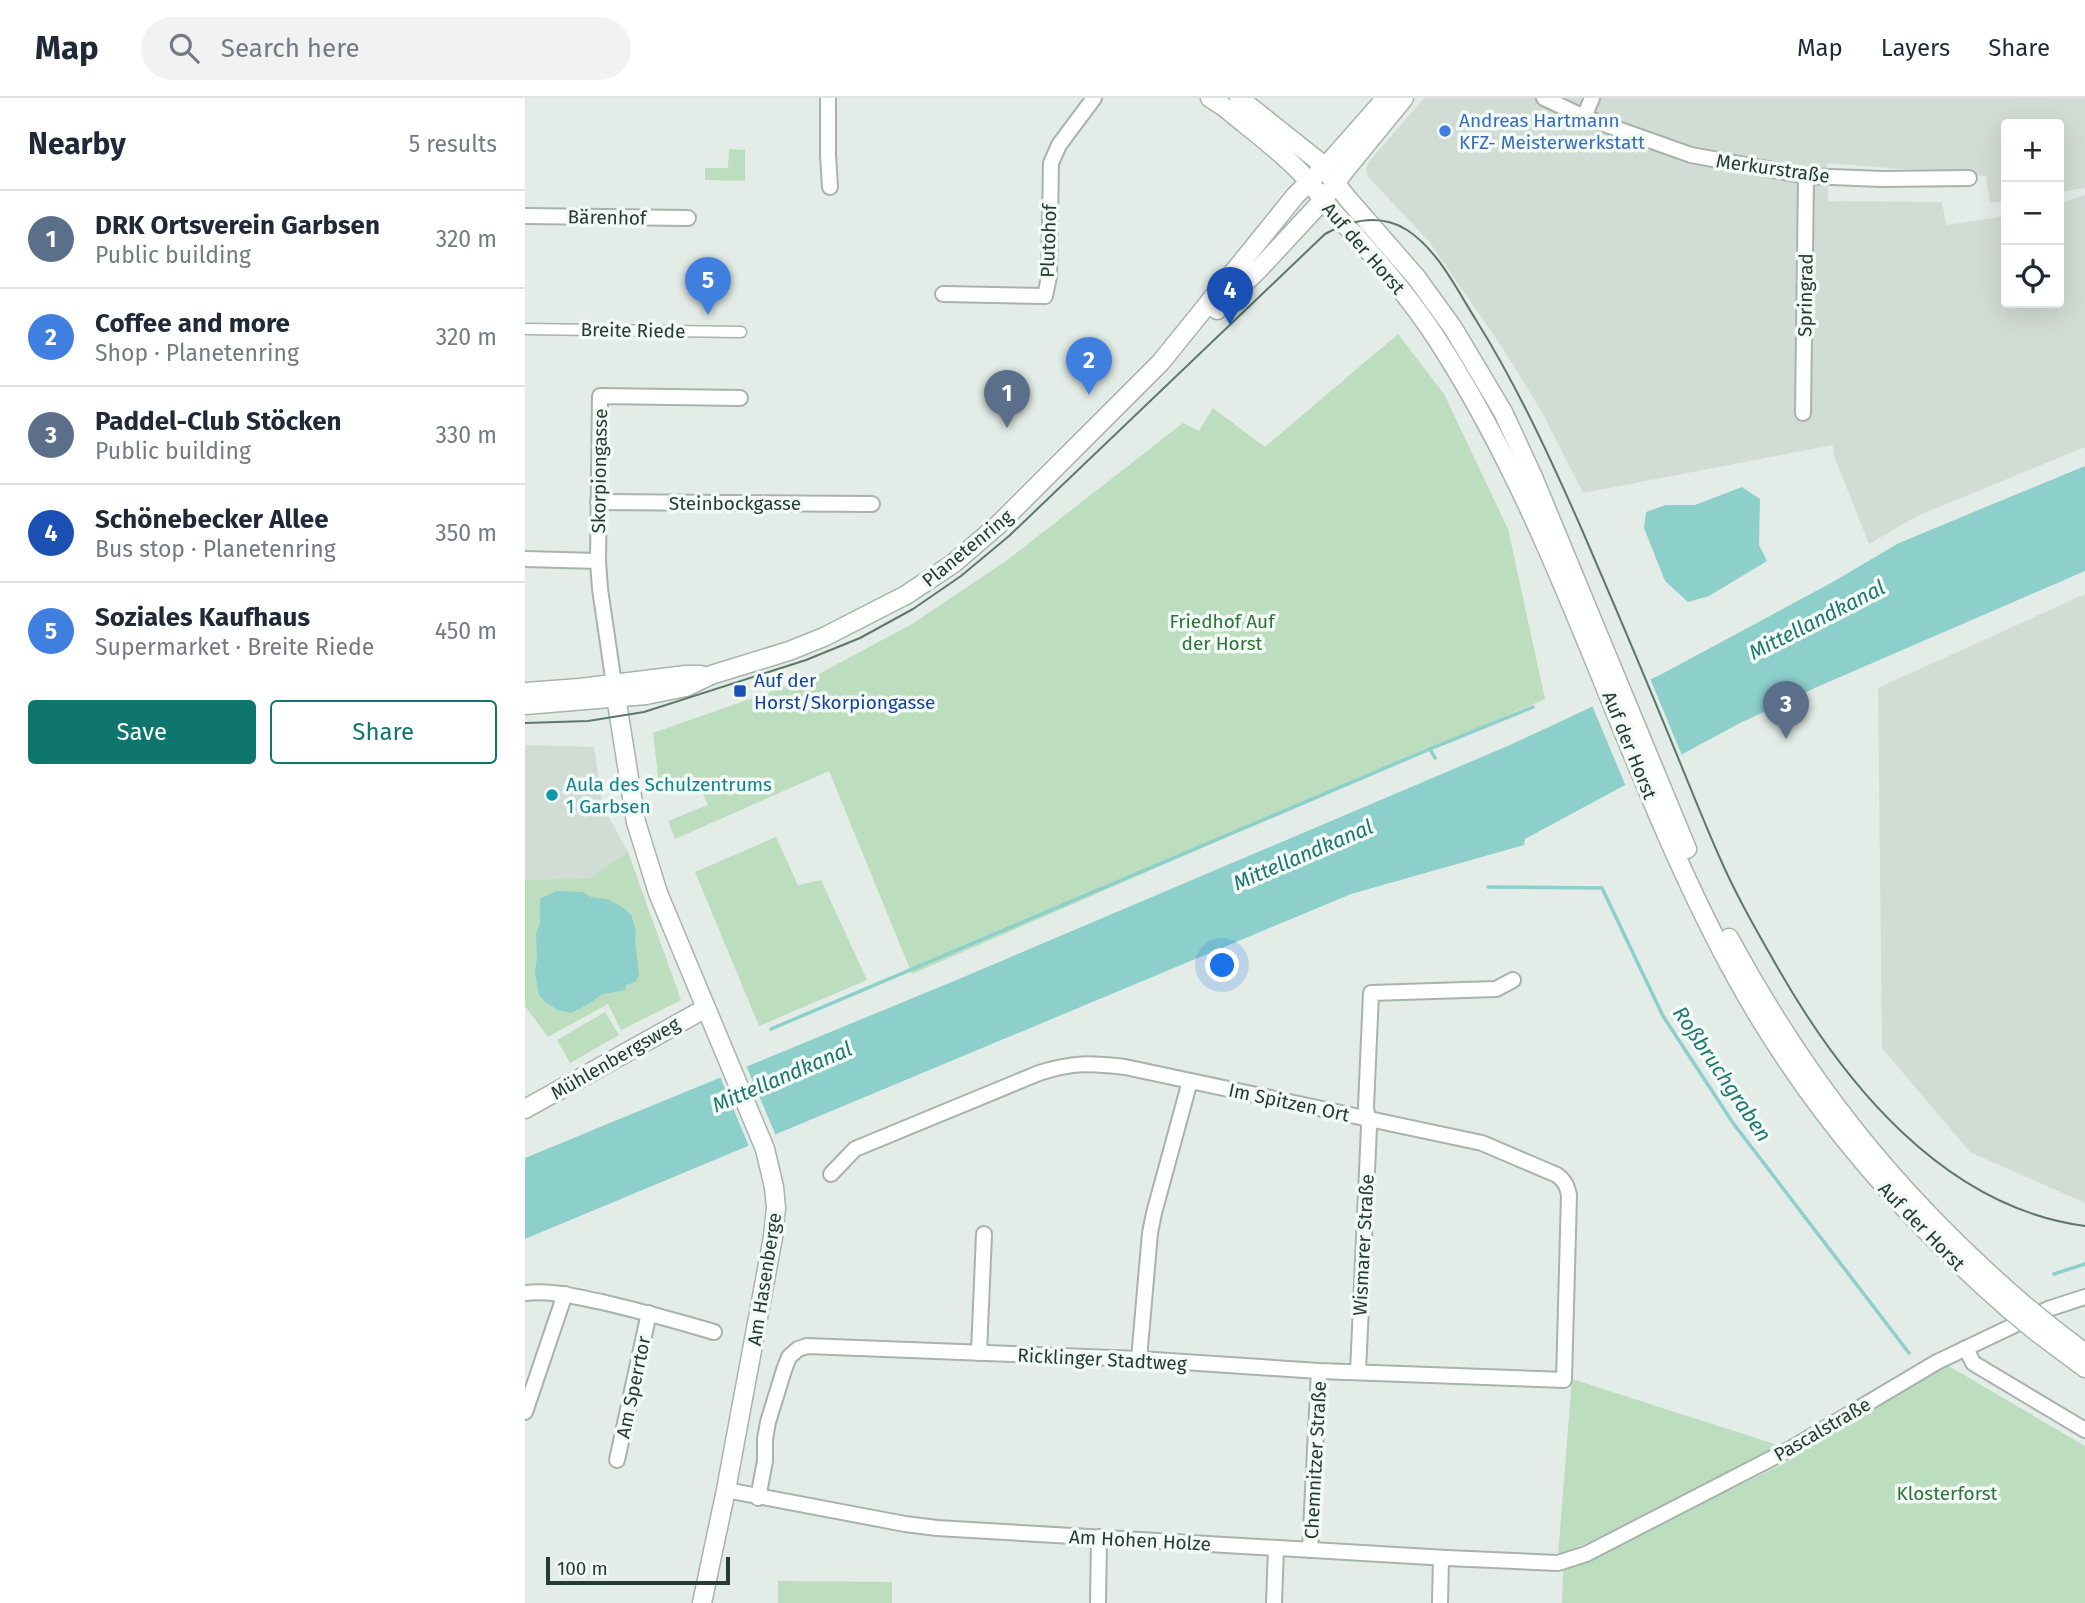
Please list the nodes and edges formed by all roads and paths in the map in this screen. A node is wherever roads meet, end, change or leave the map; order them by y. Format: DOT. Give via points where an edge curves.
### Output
graph roads {
  1 [pos="828,98"];
  2 [pos="1094,98"];
  3 [pos="1210,98"];
  4 [pos="1239,98"];
  5 [pos="1386,98"];
  6 [pos="1404,98"];
  7 [pos="1544,98"];
  8 [pos="1592,98"];
  9 [pos="1584,117"];
  10 [pos="1323,168"];
  11 [pos="1806,176"];
  12 [pos="1969,178"];
  13 [pos="1309,182"];
  14 [pos="1335,184"];
  15 [pos="831,187"];
  16 [pos="1322,200"];
  17 [pos="525,216"];
  18 [pos="688,218"];
  19 [pos="943,294"];
  20 [pos="525,329"];
  21 [pos="741,332"];
  22 [pos="1175,347"];
  23 [pos="740,398"];
  24 [pos="1803,413"];
  25 [pos="598,502"];
  26 [pos="872,504"];
  27 [pos="525,559"];
  28 [pos="597,561"];
  29 [pos="1609,677"];
  30 [pos="615,691"];
  31 [pos="525,692"];
  32 [pos="525,705"];
  33 [pos="1513,980"];
  34 [pos="706,1008"];
  35 [pos="1190,1081"];
  36 [pos="525,1110"];
  37 [pos="1368,1119"];
  38 [pos="831,1174"];
  39 [pos="984,1234"];
  40 [pos="525,1293"];
  41 [pos="565,1294"];
  42 [pos="2085,1297"];
  43 [pos="649,1313"];
  44 [pos="2045,1330"];
  45 [pos="714,1332"];
  46 [pos="1966,1348"];
  47 [pos="979,1353"];
  48 [pos="2085,1353"];
  49 [pos="1139,1359"];
  50 [pos="2085,1368"];
  51 [pos="1319,1371"];
  52 [pos="1358,1372"];
  53 [pos="1564,1380"];
  54 [pos="525,1412"];
  55 [pos="2085,1430"];
  56 [pos="617,1460"];
  57 [pos="726,1490"];
  58 [pos="758,1498"];
  59 [pos="1099,1537"];
  60 [pos="1276,1548"];
  61 [pos="1310,1550"];
  62 [pos="1441,1558"];
  63 [pos="1559,1563"];
  64 [pos="702,1603"];
  65 [pos="1098,1603"];
  66 [pos="1274,1603"];
  67 [pos="1440,1603"];
  1 -- 15 [label="street"];
  2 -- 19 [label="street, Plutohof" via="1051,163 1045,296"];
  3 -- 13 [label="street, Auf der Horst"];
  4 -- 10 [label="street, Auf der Horst"];
  5 -- 10 [label="street, Planetenring"];
  6 -- 14 [label="street, Planetenring"];
  7 -- 9 [label="street, Merkurstraße"];
  8 -- 9 [label="street"];
  9 -- 11 [label="street, Merkurstraße" via="1691,155"];
  10 -- 13 [label="street, Planetenring"];
  10 -- 14 [label="street, Auf der Horst"];
  11 -- 12 [label="street, Merkurstraße"];
  11 -- 24 [label="street, Springrad"];
  13 -- 16 [label="street, Auf der Horst"];
  13 -- 22 [label="street, Planetenring"];
  14 -- 16 [label="street, Planetenring"];
  14 -- 29 [label="street, Auf der Horst" via="1416,277 1503,412 1533,477"];
  16 -- 22 [label="street, Planetenring" via="1260,268"];
  16 -- 29 [label="street, Auf der Horst" via="1399,287 1441,346 1517,482"];
  17 -- 18 [label="street, Bärenhof"];
  20 -- 21 [label="street, Breite Riede"];
  22 -- 30 [label="street, Planetenring" via="998,525 906,596 789,652 711,675 686,674"];
  23 -- 25 [label="street, Skorpiongasse" via="600,396"];
  25 -- 26 [label="street, Steinbockgasse"];
  25 -- 28 [label="street, Skorpiongasse"];
  27 -- 28 [label="street"];
  28 -- 30 [label="street, Skorpiongasse"];
  29 -- 44 [label="street, Auf der Horst, bridge" via="1701,883 1784,1034 1821,1089 1898,1184 2016,1307"];
  30 -- 31 [label="street, Planetenring"];
  30 -- 32 [label="street, Planetenring"];
  30 -- 34 [label="street, Am Hasenberge" via="636,822 658,893"];
  33 -- 37 [label="street, Wismarer Straße" via="1496,989 1371,993"];
  34 -- 36 [label="street, Mühlenbergsweg"];
  34 -- 57 [label="street, Am Hasenberge" via="765,1149 776,1208"];
  35 -- 37 [label="street, Im Spitzen Ort"];
  35 -- 38 [label="street, Im Spitzen Ort" via="1125,1067 1062,1066 855,1149"];
  35 -- 49 [label="street" via="1150,1233"];
  37 -- 52 [label="street, Wismarer Straße"];
  37 -- 53 [label="street, Im Spitzen Ort" via="1482,1143 1564,1180 1569,1195"];
  39 -- 47 [label="street"];
  40 -- 41 [label="street, Am Sperrtor"];
  41 -- 43 [label="street, Am Sperrtor"];
  41 -- 54 [label="street"];
  42 -- 46 [label="street, Pascalstraße" via="2048,1309"];
  43 -- 45 [label="street, Am Sperrtor"];
  43 -- 56 [label="street, Am Sperrtor"];
  44 -- 48 [label="street, Auf der Horst"];
  44 -- 50 [label="street, Auf der Horst"];
  46 -- 55 [label="street" via="1973,1363"];
  46 -- 63 [label="street, Pascalstraße" via="1792,1448 1586,1554"];
  47 -- 49 [label="street, Ricklinger Stadtweg"];
  47 -- 58 [label="street, Ricklinger Stadtweg" via="798,1349 789,1357 768,1422"];
  49 -- 51 [label="street, Ricklinger Stadtweg"];
  51 -- 52 [label="street, Ricklinger Stadtweg"];
  51 -- 61 [label="street, Chemnitzer Straße"];
  52 -- 53 [label="street, Ricklinger Stadtweg"];
  57 -- 58 [label="street, Am Hohen Holze"];
  57 -- 64 [label="street, Am Hasenberge"];
  58 -- 59 [label="street, Am Hohen Holze" via="937,1528"];
  59 -- 60 [label="street, Am Hohen Holze"];
  59 -- 65 [label="street"];
  60 -- 61 [label="street, Am Hohen Holze"];
  60 -- 66 [label="street"];
  61 -- 62 [label="street, Am Hohen Holze"];
  62 -- 63 [label="street, Am Hohen Holze"];
  62 -- 67 [label="street"];
}
